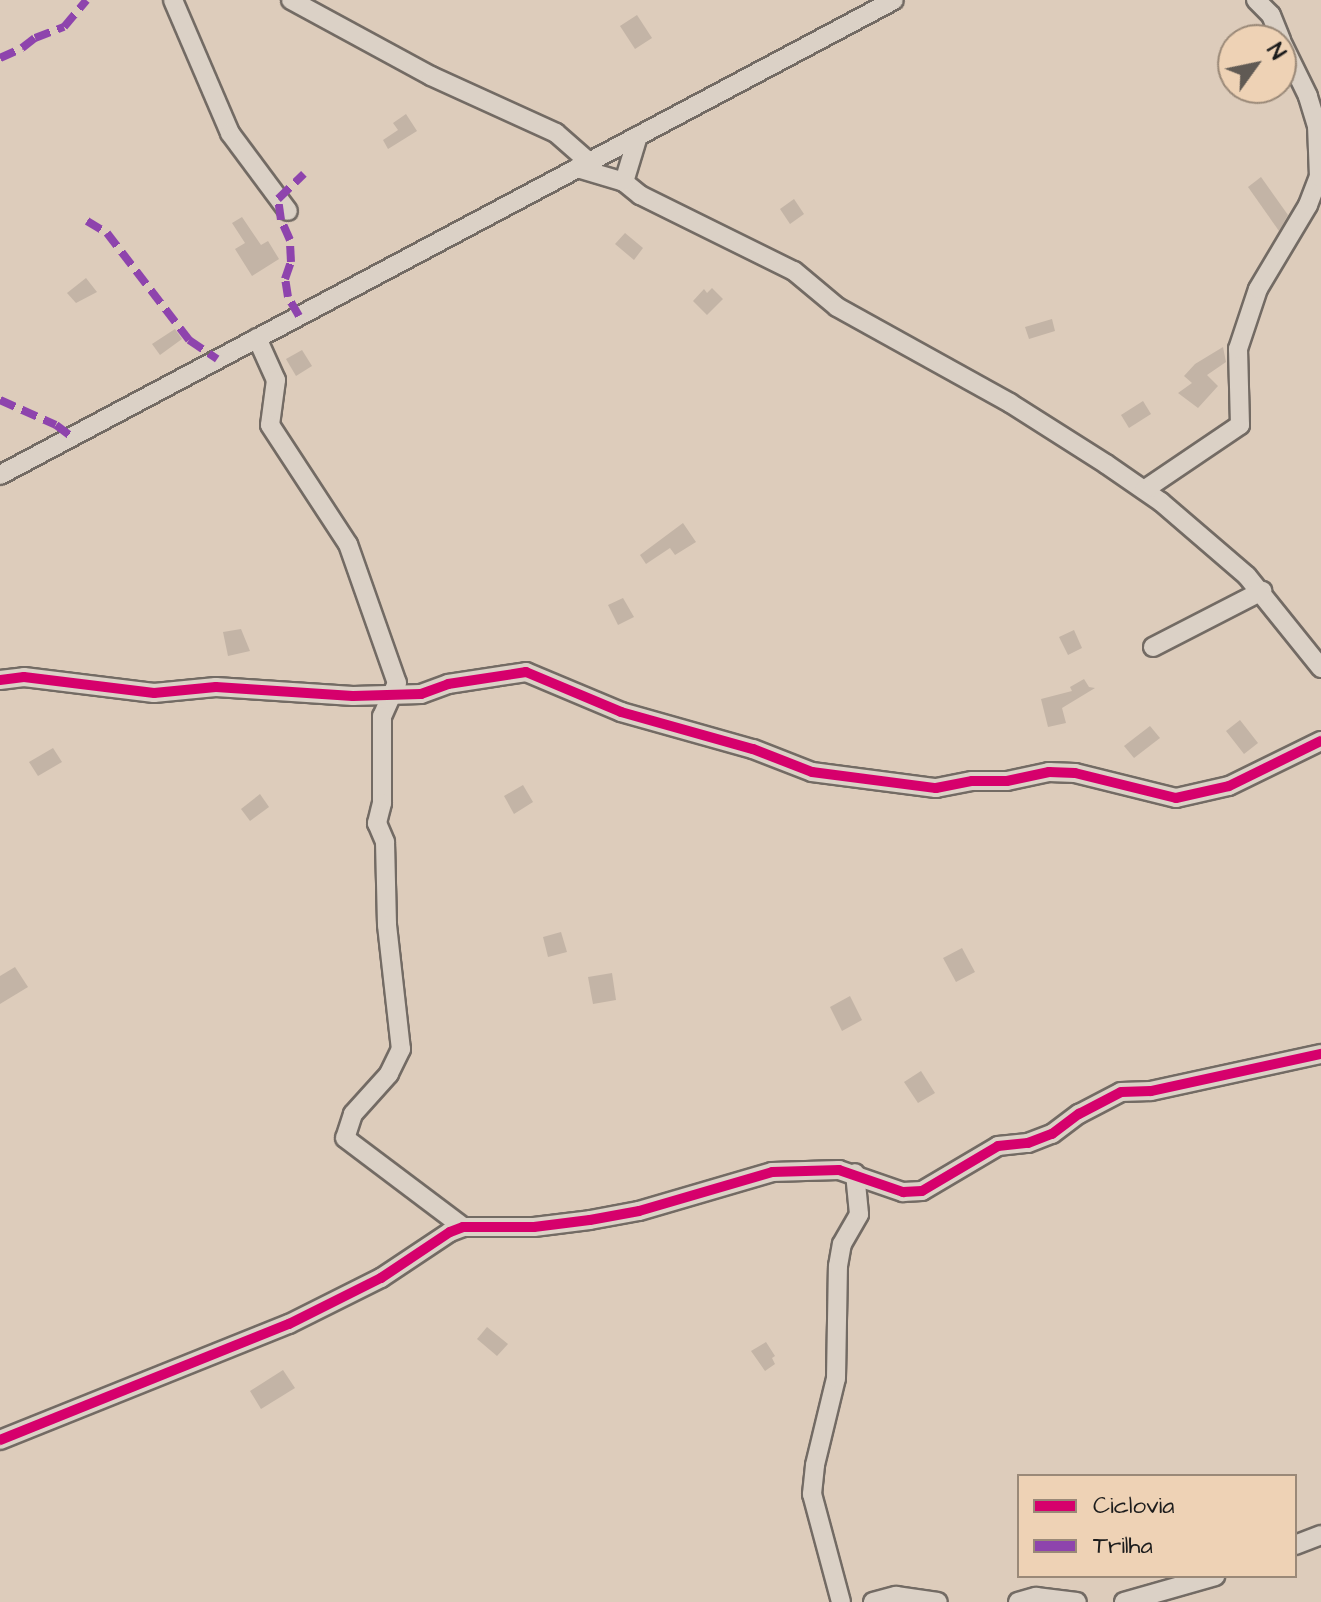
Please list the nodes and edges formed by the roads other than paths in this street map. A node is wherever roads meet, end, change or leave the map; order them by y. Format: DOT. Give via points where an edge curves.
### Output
graph roads {
  1 [pos="173,0"];
  2 [pos="291,0"];
  3 [pos="894,0"];
  4 [pos="1256,0"];
  5 [pos="1274,24"];
  6 [pos="1297,74"];
  7 [pos="638,136"];
  8 [pos="583,165"];
  9 [pos="624,182"];
  10 [pos="288,211"];
  11 [pos="257,338"];
  12 [pos="0,475"];
  13 [pos="1144,490"];
  14 [pos="1262,591"];
  15 [pos="1153,647"];
  16 [pos="1321,668"];
  17 [pos="0,680"];
  18 [pos="391,695"];
  19 [pos="1321,741"];
  20 [pos="1321,1054"];
  21 [pos="855,1173"];
  22 [pos="463,1227"];
  23 [pos="0,1440"];
  24 [pos="1321,1535"];
  25 [pos="1297,1544"];
  26 [pos="1208,1578"];
  27 [pos="841,1602"];
  28 [pos="873,1602"];
  29 [pos="938,1602"];
  30 [pos="1018,1602"];
  31 [pos="1077,1602"];
  32 [pos="1124,1602"];
  1 -- 10 [label="street" via="230,133"];
  2 -- 8 [label="street" via="431,76 556,133"];
  3 -- 7 [label="street"];
  4 -- 5 [label="street"];
  6 -- 13 [label="street" via="1317,126 1319,177 1258,289 1238,349 1240,425"];
  7 -- 8 [label="street"];
  7 -- 9 [label="street"];
  8 -- 9 [label="street"];
  8 -- 11 [label="street"];
  9 -- 13 [label="street" via="640,195 794,271 837,307 1010,403"];
  11 -- 12 [label="street"];
  11 -- 18 [label="street" via="276,380 270,425 348,544 397,683"];
  13 -- 14 [label="street"];
  14 -- 15 [label="street"];
  14 -- 16 [label="street"];
  17 -- 18 [label="street" via="24,677 154,693 216,687"];
  18 -- 19 [label="street" via="421,694 448,684 526,672 621,712 812,772 936,788 1075,773 1176,798 1229,786"];
  18 -- 22 [label="street" via="382,716 382,803 377,823 385,842 387,925 401,1049 389,1074 353,1114 345,1138"];
  20 -- 21 [label="street" via="1151,1091 1121,1092 1052,1134 998,1146 922,1191 903,1192"];
  21 -- 22 [label="street" via="772,1172 590,1220"];
  21 -- 27 [label="street" via="859,1214 842,1244 838,1266 836,1378 812,1494"];
  22 -- 23 [label="street" via="381,1278 276,1330"];
  24 -- 25 [label="street"];
  26 -- 32 [label="street"];
  28 -- 29 [label="street" via="896,1596"];
  30 -- 31 [label="street" via="1036,1597"];
}
